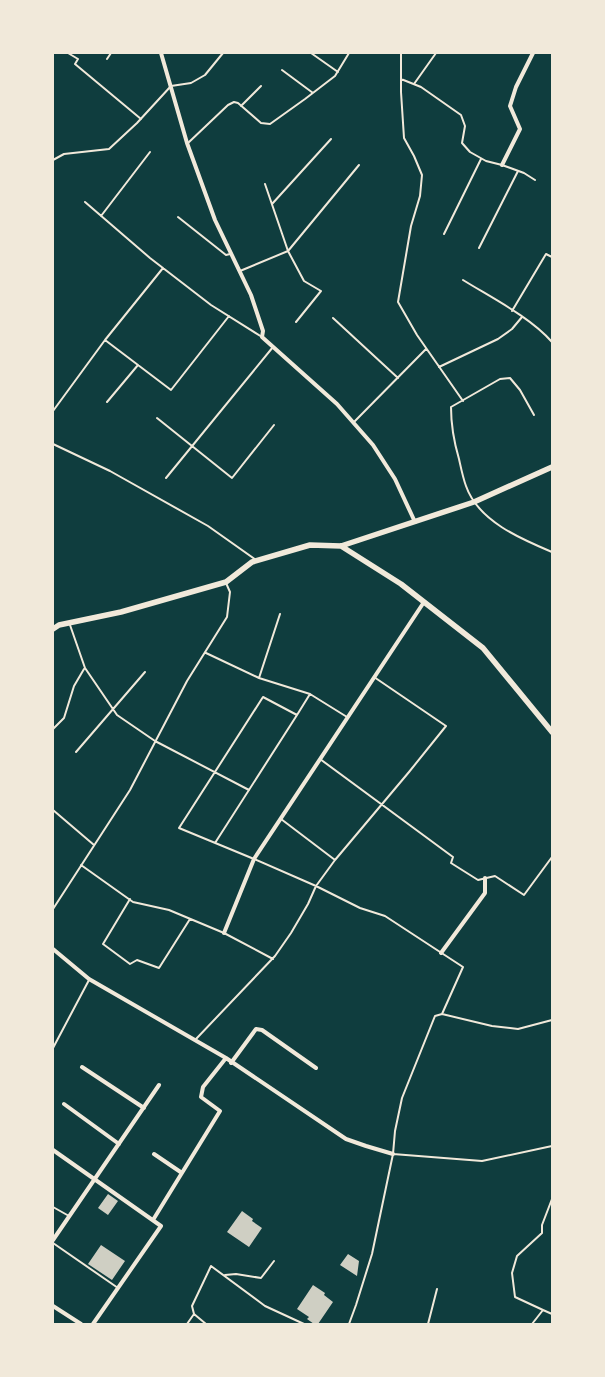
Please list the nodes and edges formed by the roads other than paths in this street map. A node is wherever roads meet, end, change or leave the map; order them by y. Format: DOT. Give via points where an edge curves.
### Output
graph roads {
  1 [pos="68,53"];
  2 [pos="111,53"];
  3 [pos="162,53"];
  4 [pos="223,53"];
  5 [pos="311,53"];
  6 [pos="349,53"];
  7 [pos="401,53"];
  8 [pos="436,53"];
  9 [pos="533,53"];
  10 [pos="107,59"];
  11 [pos="282,70"];
  12 [pos="338,72"];
  13 [pos="401,79"];
  14 [pos="414,84"];
  15 [pos="171,86"];
  16 [pos="261,86"];
  17 [pos="313,94"];
  18 [pos="241,106"];
  19 [pos="141,119"];
  20 [pos="331,139"];
  21 [pos="187,144"];
  22 [pos="150,152"];
  23 [pos="481,159"];
  24 [pos="53,160"];
  25 [pos="359,165"];
  26 [pos="502,165"];
  27 [pos="518,171"];
  28 [pos="535,180"];
  29 [pos="264,184"];
  30 [pos="85,202"];
  31 [pos="272,204"];
  32 [pos="101,216"];
  33 [pos="178,217"];
  34 [pos="444,234"];
  35 [pos="479,248"];
  36 [pos="288,251"];
  37 [pos="231,254"];
  38 [pos="552,257"];
  39 [pos="162,268"];
  40 [pos="240,271"];
  41 [pos="463,280"];
  42 [pos="512,310"];
  43 [pos="229,316"];
  44 [pos="522,317"];
  45 [pos="333,318"];
  46 [pos="296,322"];
  47 [pos="262,337"];
  48 [pos="105,340"];
  49 [pos="552,342"];
  50 [pos="273,347"];
  51 [pos="426,349"];
  52 [pos="138,365"];
  53 [pos="439,367"];
  54 [pos="398,378"];
  55 [pos="462,401"];
  56 [pos="107,402"];
  57 [pos="53,411"];
  58 [pos="534,415"];
  59 [pos="157,418"];
  60 [pos="353,423"];
  61 [pos="274,425"];
  62 [pos="53,444"];
  63 [pos="192,446"];
  64 [pos="552,467"];
  65 [pos="166,478"];
  66 [pos="474,502"];
  67 [pos="415,522"];
  68 [pos="341,546"];
  69 [pos="552,552"];
  70 [pos="257,561"];
  71 [pos="226,582"];
  72 [pos="424,602"];
  73 [pos="280,614"];
  74 [pos="70,624"];
  75 [pos="53,629"];
  76 [pos="206,653"];
  77 [pos="85,668"];
  78 [pos="145,672"];
  79 [pos="374,677"];
  80 [pos="259,678"];
  81 [pos="310,694"];
  82 [pos="113,709"];
  83 [pos="298,715"];
  84 [pos="347,717"];
  85 [pos="53,728"];
  86 [pos="552,732"];
  87 [pos="156,741"];
  88 [pos="76,752"];
  89 [pos="320,758"];
  90 [pos="215,772"];
  91 [pos="249,790"];
  92 [pos="382,804"];
  93 [pos="53,810"];
  94 [pos="280,819"];
  95 [pos="215,843"];
  96 [pos="94,845"];
  97 [pos="552,857"];
  98 [pos="254,859"];
  99 [pos="335,860"];
  100 [pos="81,865"];
  101 [pos="486,878"];
  102 [pos="316,886"];
  103 [pos="130,899"];
  104 [pos="53,909"];
  105 [pos="190,919"];
  106 [pos="224,933"];
  107 [pos="53,949"];
  108 [pos="441,953"];
  109 [pos="273,959"];
  110 [pos="89,979"];
  111 [pos="442,1014"];
  112 [pos="552,1020"];
  113 [pos="195,1040"];
  114 [pos="53,1048"];
  115 [pos="226,1058"];
  116 [pos="231,1063"];
  117 [pos="82,1067"];
  118 [pos="316,1068"];
  119 [pos="159,1085"];
  120 [pos="64,1104"];
  121 [pos="144,1108"];
  122 [pos="119,1144"];
  123 [pos="552,1146"];
  124 [pos="53,1150"];
  125 [pos="154,1154"];
  126 [pos="393,1154"];
  127 [pos="182,1173"];
  128 [pos="95,1179"];
  129 [pos="552,1199"];
  130 [pos="53,1207"];
  131 [pos="69,1216"];
  132 [pos="153,1220"];
  133 [pos="53,1240"];
  134 [pos="53,1243"];
  135 [pos="274,1261"];
  136 [pos="224,1275"];
  137 [pos="118,1288"];
  138 [pos="437,1289"];
  139 [pos="53,1306"];
  140 [pos="543,1310"];
  141 [pos="194,1314"];
  142 [pos="552,1314"];
  143 [pos="81,1324"];
  144 [pos="92,1324"];
  145 [pos="187,1324"];
  146 [pos="206,1324"];
  147 [pos="304,1324"];
  148 [pos="349,1324"];
  149 [pos="428,1324"];
  150 [pos="532,1324"];
  1 -- 19 [label="lane" via="78,59 75,64"];
  2 -- 10 [label="lane"];
  3 -- 15 [label="street"];
  4 -- 15 [label="lane" via="205,75 191,82"];
  5 -- 12 [label="lane"];
  6 -- 12 [label="lane"];
  7 -- 13 [label="lane"];
  8 -- 14 [label="lane"];
  9 -- 26 [label="street" via="516,87 510,106 520,129"];
  11 -- 17 [label="lane"];
  12 -- 17 [label="lane"];
  13 -- 14 [label="lane"];
  13 -- 51 [label="lane" via="404,138 422,175 398,302"];
  14 -- 23 [label="lane" via="461,115 465,126 462,143"];
  15 -- 19 [label="lane"];
  15 -- 21 [label="street"];
  16 -- 18 [label="lane"];
  17 -- 18 [label="lane" via="270,124 260,123"];
  18 -- 21 [label="lane" via="234,102 228,105"];
  19 -- 24 [label="lane" via="109,149 64,154"];
  20 -- 31 [label="lane"];
  21 -- 37 [label="street" via="215,220"];
  22 -- 32 [label="lane"];
  23 -- 26 [label="lane"];
  23 -- 34 [label="lane"];
  25 -- 36 [label="lane"];
  26 -- 27 [label="lane"];
  27 -- 28 [label="lane"];
  27 -- 35 [label="lane"];
  29 -- 31 [label="lane"];
  30 -- 32 [label="lane"];
  31 -- 36 [label="lane"];
  32 -- 39 [label="lane"];
  33 -- 37 [label="lane" via="226,255"];
  36 -- 40 [label="lane"];
  36 -- 46 [label="lane" via="304,280 321,291"];
  37 -- 40 [label="street"];
  38 -- 42 [label="lane" via="546,254"];
  39 -- 43 [label="lane"];
  39 -- 48 [label="lane"];
  40 -- 47 [label="street" via="263,331"];
  41 -- 42 [label="lane"];
  42 -- 44 [label="lane"];
  43 -- 47 [label="lane"];
  43 -- 52 [label="lane" via="171,390"];
  44 -- 49 [label="lane"];
  44 -- 53 [label="lane" via="512,330 498,339"];
  45 -- 54 [label="lane"];
  47 -- 50 [label="street"];
  48 -- 52 [label="lane"];
  48 -- 57 [label="lane"];
  50 -- 60 [label="street" via="337,404"];
  50 -- 63 [label="lane"];
  51 -- 53 [label="lane"];
  51 -- 54 [label="lane"];
  52 -- 56 [label="lane"];
  53 -- 55 [label="lane"];
  54 -- 60 [label="lane"];
  55 -- 58 [label="lane" via="500,379 510,378"];
  55 -- 66 [label="lane" via="452,408 451,423 466,487"];
  59 -- 63 [label="lane"];
  60 -- 67 [label="street" via="373,445 395,479"];
  61 -- 63 [label="lane" via="232,478"];
  62 -- 70 [label="lane" via="208,526"];
  63 -- 65 [label="lane"];
  64 -- 66 [label="street"];
  66 -- 67 [label="street"];
  66 -- 69 [label="lane" via="494,523"];
  67 -- 68 [label="street"];
  68 -- 70 [label="street" via="310,545"];
  68 -- 72 [label="street" via="401,584"];
  70 -- 71 [label="street"];
  71 -- 74 [label="street"];
  71 -- 76 [label="lane" via="230,592 227,617"];
  72 -- 79 [label="street"];
  72 -- 86 [label="street" via="483,648"];
  73 -- 80 [label="lane"];
  74 -- 75 [label="street"];
  74 -- 77 [label="lane"];
  76 -- 80 [label="lane"];
  76 -- 87 [label="lane"];
  77 -- 82 [label="lane"];
  77 -- 85 [label="lane" via="74,686 64,718"];
  78 -- 82 [label="lane"];
  79 -- 84 [label="street"];
  79 -- 92 [label="lane" via="446,726"];
  80 -- 81 [label="lane"];
  81 -- 83 [label="lane"];
  81 -- 84 [label="lane"];
  82 -- 87 [label="lane" via="117,715"];
  82 -- 88 [label="lane"];
  83 -- 90 [label="lane" via="263,697"];
  83 -- 91 [label="lane"];
  84 -- 89 [label="street"];
  87 -- 90 [label="lane"];
  87 -- 96 [label="lane" via="130,790"];
  89 -- 92 [label="lane"];
  89 -- 94 [label="street"];
  90 -- 91 [label="lane"];
  90 -- 95 [label="lane" via="179,828"];
  91 -- 95 [label="lane"];
  92 -- 99 [label="lane"];
  92 -- 101 [label="lane" via="453,857 450,863 478,880"];
  93 -- 96 [label="lane"];
  94 -- 98 [label="street"];
  94 -- 99 [label="lane"];
  95 -- 98 [label="lane"];
  96 -- 100 [label="lane"];
  97 -- 101 [label="lane" via="524,895 495,876"];
  98 -- 102 [label="lane"];
  98 -- 106 [label="street"];
  99 -- 102 [label="lane"];
  100 -- 103 [label="lane"];
  100 -- 104 [label="lane"];
  101 -- 108 [label="street" via="485,893"];
  102 -- 108 [label="lane" via="360,908 385,916"];
  102 -- 109 [label="lane" via="291,933"];
  103 -- 105 [label="lane"];
  103 -- 105 [label="lane" via="103,944 130,964 137,960 159,968"];
  105 -- 106 [label="lane"];
  106 -- 109 [label="lane"];
  107 -- 110 [label="street"];
  108 -- 111 [label="lane" via="463,967"];
  109 -- 113 [label="lane"];
  110 -- 113 [label="street"];
  110 -- 114 [label="lane"];
  111 -- 112 [label="lane" via="492,1026 518,1029"];
  111 -- 126 [label="lane" via="435,1016 402,1098"];
  113 -- 115 [label="street"];
  115 -- 116 [label="street"];
  115 -- 127 [label="street" via="203,1087 201,1097 220,1111"];
  116 -- 118 [label="street" via="256,1030 262,1030"];
  116 -- 126 [label="street" via="346,1138"];
  117 -- 121 [label="street"];
  119 -- 121 [label="street"];
  120 -- 122 [label="street"];
  121 -- 122 [label="street"];
  122 -- 128 [label="street"];
  123 -- 126 [label="lane" via="482,1161"];
  124 -- 128 [label="street"];
  125 -- 127 [label="street"];
  126 -- 148 [label="lane" via="372,1254"];
  127 -- 132 [label="street"];
  128 -- 131 [label="street"];
  128 -- 132 [label="street"];
  129 -- 140 [label="lane" via="542,1225 542,1233 517,1256 512,1273 515,1297"];
  130 -- 131 [label="lane"];
  131 -- 133 [label="street"];
  132 -- 137 [label="street" via="161,1226"];
  134 -- 137 [label="lane"];
  135 -- 136 [label="lane" via="261,1278"];
  136 -- 141 [label="lane" via="211,1266 192,1306"];
  136 -- 147 [label="lane" via="265,1306"];
  137 -- 144 [label="street"];
  138 -- 149 [label="lane"];
  139 -- 143 [label="street"];
  140 -- 142 [label="lane"];
  140 -- 150 [label="lane"];
  141 -- 145 [label="lane"];
  141 -- 146 [label="lane"];
}
